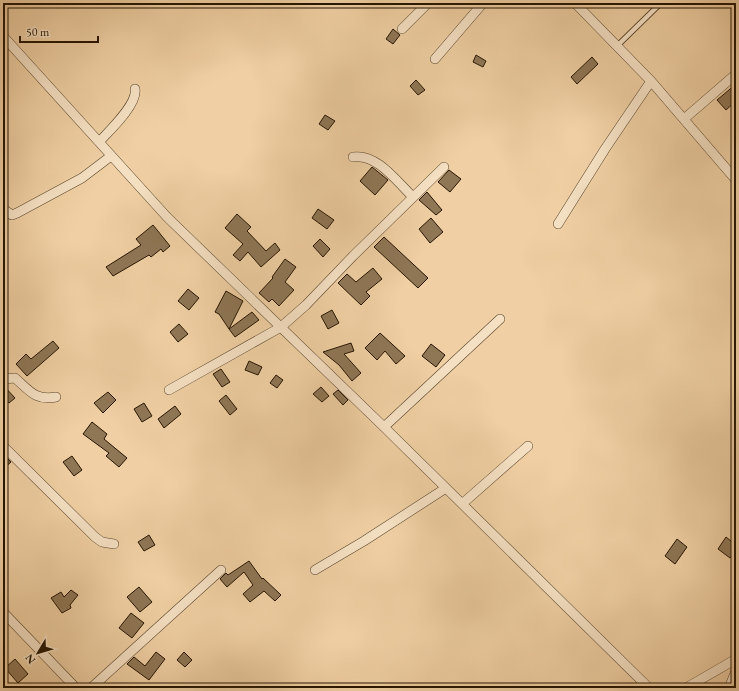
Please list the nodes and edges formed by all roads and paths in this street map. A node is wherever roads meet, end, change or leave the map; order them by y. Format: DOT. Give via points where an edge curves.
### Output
graph roads {
  1 [pos="428,3"];
  2 [pos="483,3"];
  3 [pos="575,3"];
  4 [pos="661,3"];
  5 [pos="402,29"];
  6 [pos="3,36"];
  7 [pos="618,46"];
  8 [pos="435,59"];
  9 [pos="736,74"];
  10 [pos="651,81"];
  11 [pos="135,89"];
  12 [pos="684,119"];
  13 [pos="99,142"];
  14 [pos="111,156"];
  15 [pos="353,157"];
  16 [pos="444,167"];
  17 [pos="736,180"];
  18 [pos="413,197"];
  19 [pos="3,209"];
  20 [pos="558,224"];
  21 [pos="500,319"];
  22 [pos="281,327"];
  23 [pos="3,379"];
  24 [pos="169,390"];
  25 [pos="56,397"];
  26 [pos="384,427"];
  27 [pos="3,446"];
  28 [pos="528,446"];
  29 [pos="446,488"];
  30 [pos="462,504"];
  31 [pos="114,544"];
  32 [pos="221,570"];
  33 [pos="315,570"];
  34 [pos="3,612"];
  35 [pos="736,658"];
  36 [pos="736,671"];
  37 [pos="76,688"];
  38 [pos="91,688"];
  39 [pos="649,688"];
  40 [pos="686,688"];
  41 [pos="729,688"];
  1 -- 5 [label="street"];
  2 -- 8 [label="street"];
  3 -- 7 [label="street"];
  4 -- 7 [label="lane"];
  6 -- 13 [label="street"];
  7 -- 10 [label="street"];
  9 -- 12 [label="street"];
  10 -- 12 [label="street"];
  10 -- 20 [label="street"];
  11 -- 13 [label="street" via="136,95 132,103"];
  12 -- 17 [label="street"];
  13 -- 14 [label="street"];
  14 -- 19 [label="street" via="82,178 18,213 12,215"];
  14 -- 22 [label="street" via="167,217"];
  15 -- 18 [label="street" via="361,156 376,163"];
  16 -- 18 [label="street"];
  18 -- 22 [label="street"];
  21 -- 26 [label="street"];
  22 -- 24 [label="street"];
  22 -- 26 [label="street"];
  23 -- 25 [label="street" via="15,378 38,398"];
  26 -- 29 [label="street"];
  27 -- 31 [label="street" via="95,537 102,542"];
  28 -- 30 [label="street"];
  29 -- 30 [label="street"];
  29 -- 33 [label="street" via="364,542"];
  30 -- 39 [label="street"];
  32 -- 38 [label="street"];
  34 -- 37 [label="street"];
  35 -- 40 [label="street"];
  36 -- 41 [label="street"];
}
